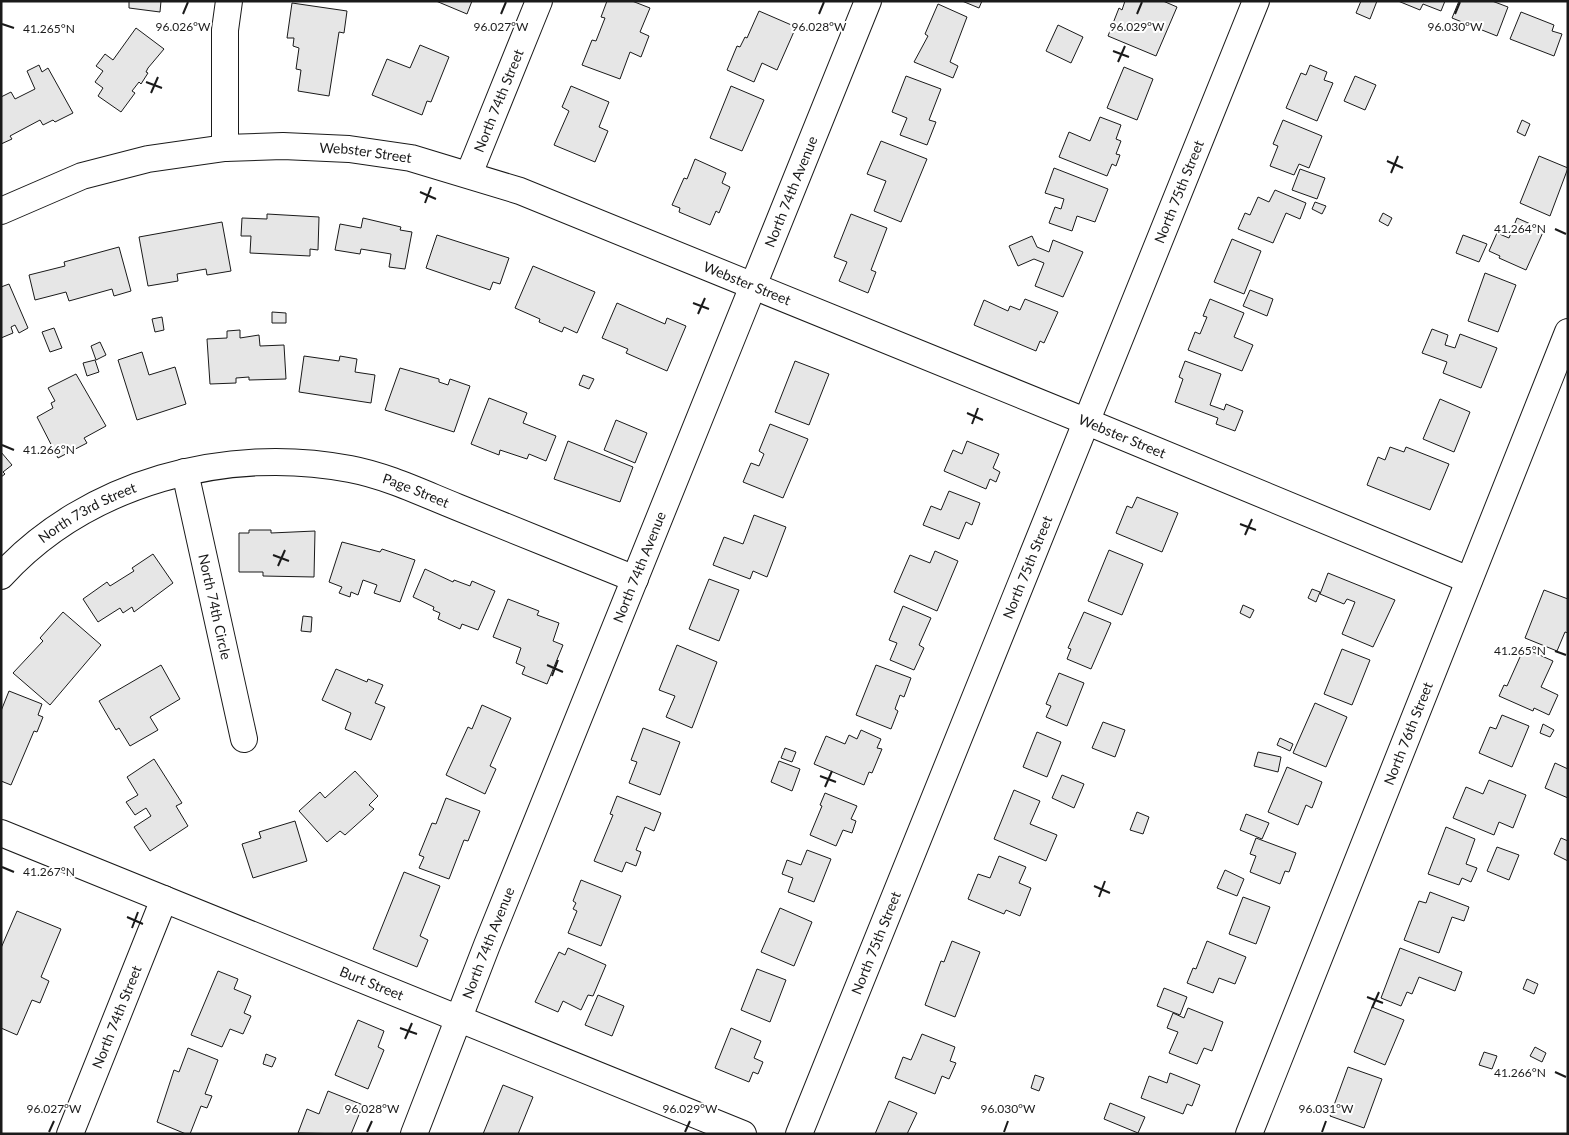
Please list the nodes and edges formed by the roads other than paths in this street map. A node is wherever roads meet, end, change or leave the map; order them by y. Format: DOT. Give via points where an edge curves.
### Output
graph roads {
  1 [pos="229,1"];
  2 [pos="539,1"];
  3 [pos="868,1"];
  4 [pos="1256,1"];
  5 [pos="225,148"];
  6 [pos="469,174"];
  7 [pos="1,211"];
  8 [pos="754,285"];
  9 [pos="1568,332"];
  10 [pos="1085,421"];
  11 [pos="185,472"];
  12 [pos="1,576"];
  13 [pos="635,579"];
  14 [pos="1468,580"];
  15 [pos="244,739"];
  16 [pos="1,834"];
  17 [pos="164,899"];
  18 [pos="460,1019"];
  19 [pos="70,1134"];
  20 [pos="414,1134"];
  21 [pos="743,1134"];
  22 [pos="799,1134"];
  23 [pos="1249,1134"];
  1 -- 5 [label="street" via="225,30"];
  2 -- 6 [label="street, North 74th Street"];
  3 -- 8 [label="street, North 74th Avenue"];
  4 -- 10 [label="street, North 75th Street"];
  5 -- 6 [label="street, Webster Street" via="349,149 411,158"];
  5 -- 7 [label="street, Webster Street" via="148,159 82,176"];
  6 -- 8 [label="street, Webster Street" via="520,191"];
  8 -- 10 [label="street, Webster Street"];
  8 -- 13 [label="street, North 74th Avenue"];
  9 -- 14 [label="street, North 76th Street"];
  10 -- 14 [label="street, Webster Street"];
  10 -- 22 [label="street, North 75th Street"];
  11 -- 12 [label="street, North 73rd Street" via="146,482 90,507 47,534"];
  11 -- 13 [label="street, Page Street" via="220,465 271,461 312,462 352,469 395,482"];
  11 -- 15 [label="street, North 74th Circle"];
  13 -- 18 [label="street, North 74th Avenue"];
  14 -- 23 [label="street, North 76th Street"];
  16 -- 17 [label="street, Burt Street"];
  17 -- 18 [label="street, Burt Street"];
  17 -- 19 [label="street, North 74th Street"];
  18 -- 20 [label="street, North 74th Avenue"];
  18 -- 21 [label="street, Burt Street"];
}
